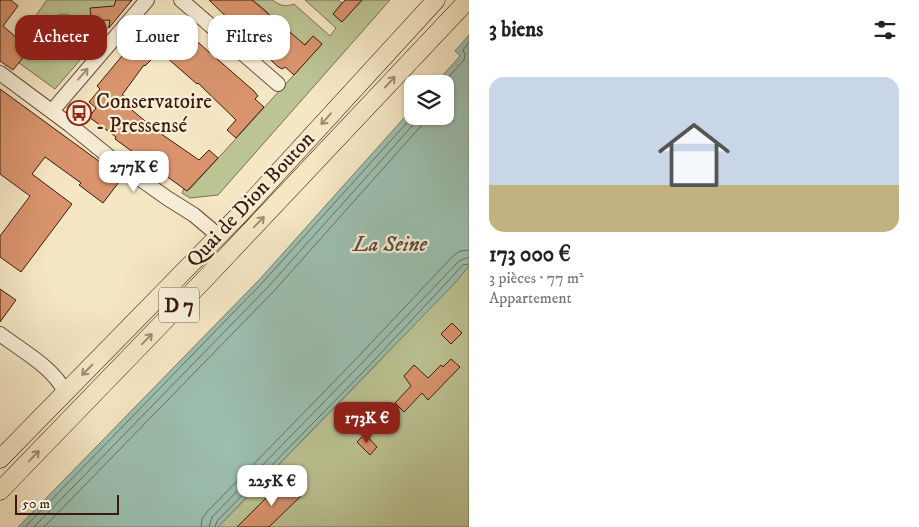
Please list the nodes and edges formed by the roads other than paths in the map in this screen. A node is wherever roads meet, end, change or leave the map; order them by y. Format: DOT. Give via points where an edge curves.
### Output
graph roads {
  1 [pos="147,0"];
  2 [pos="181,0"];
  3 [pos="422,0"];
  4 [pos="436,0"];
  5 [pos="468,0"];
  6 [pos="0,73"];
  7 [pos="359,83"];
  8 [pos="278,84"];
  9 [pos="52,111"];
  10 [pos="219,236"];
  11 [pos="235,247"];
  12 [pos="0,334"];
  13 [pos="65,392"];
  14 [pos="0,459"];
  15 [pos="0,491"];
  9 -- 1 [label="street, one-way"];
  2 -- 8 [label="street"];
  3 -- 7 [label="main road"];
  4 -- 7 [label="main road, Quai de Dion Bouton / D 7"];
  11 -- 5 [label="main road, Quai de Dion Bouton / D 7, one-way"];
  6 -- 9 [label="street"];
  7 -- 10 [label="main road, Quai de Dion Bouton / D 7, one-way"];
  9 -- 10 [label="street"];
  10 -- 11 [label="main road"];
  10 -- 13 [label="main road, Quai de Dion Bouton / D 7, one-way"];
  15 -- 11 [label="main road, Quai de Dion Bouton / D 7, one-way"];
  12 -- 13 [label="street" via="44,366 60,381"];
  13 -- 14 [label="main road, Quai de Dion Bouton / D 7"];
}
